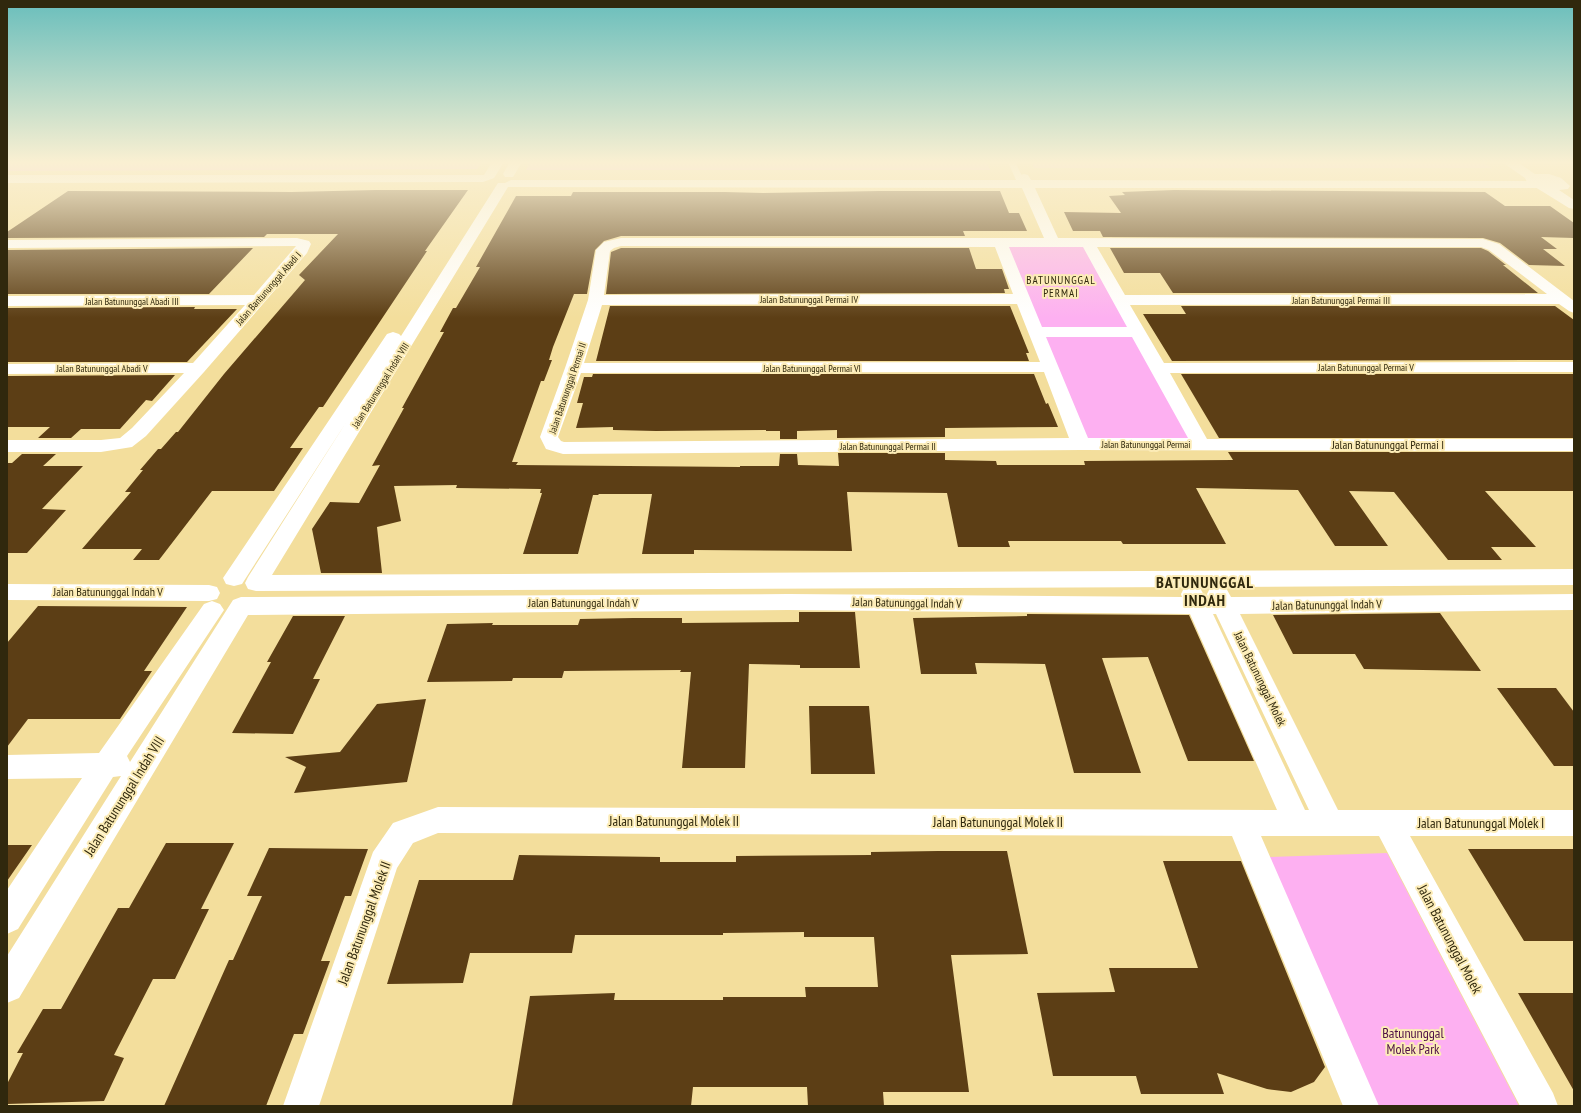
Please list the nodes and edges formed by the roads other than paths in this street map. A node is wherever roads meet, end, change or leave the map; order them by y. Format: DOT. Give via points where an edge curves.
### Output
graph roads {
  1 [pos="475,214"];
  2 [pos="478,214"];
  3 [pos="1037,214"];
  4 [pos="1000,242"];
  5 [pos="1053,242"];
  6 [pos="1087,242"];
  7 [pos="7,244"];
  8 [pos="1022,299"];
  9 [pos="257,300"];
  10 [pos="596,300"];
  11 [pos="1120,300"];
  12 [pos="7,301"];
  13 [pos="1568,304"];
  14 [pos="1036,332"];
  15 [pos="1137,332"];
  16 [pos="412,333"];
  17 [pos="395,334"];
  18 [pos="1050,367"];
  19 [pos="1574,367"];
  20 [pos="198,368"];
  21 [pos="574,368"];
  22 [pos="1158,368"];
  23 [pos="7,369"];
  24 [pos="1082,444"];
  25 [pos="1201,444"];
  26 [pos="1574,445"];
  27 [pos="7,446"];
  28 [pos="1210,577"];
  29 [pos="1574,577"];
  30 [pos="234,578"];
  31 [pos="1185,578"];
  32 [pos="256,583"];
  33 [pos="789,591"];
  34 [pos="7,592"];
  35 [pos="211,601"];
  36 [pos="1574,602"];
  37 [pos="240,606"];
  38 [pos="1198,606"];
  39 [pos="1224,606"];
  40 [pos="143,764"];
  41 [pos="106,765"];
  42 [pos="7,767"];
  43 [pos="1241,823"];
  44 [pos="1297,823"];
  45 [pos="1330,823"];
  46 [pos="1387,823"];
  47 [pos="1574,823"];
  48 [pos="7,918"];
  49 [pos="7,986"];
  50 [pos="300,1106"];
  51 [pos="1361,1106"];
  52 [pos="1540,1106"];
  1 -- 17 [label="street, Jalan Batununggal Indah VIII"];
  2 -- 16 [label="street, Jalan Batununggal Indah VIII"];
  3 -- 5 [label="street"];
  4 -- 5 [label="street" via="1035,236"];
  4 -- 8 [label="street"];
  4 -- 10 [label="street, Jalan Batununggal Permai II" via="621,242 609,245 603,250"];
  5 -- 6 [label="street"];
  6 -- 11 [label="street, Jalan Batununggal Permai"];
  6 -- 13 [label="street" via="1483,243 1494,247"];
  7 -- 9 [label="street, Jalan Bantununggal Abadi I" via="304,244 302,250"];
  8 -- 10 [label="street, Jalan Batununggal Permai IV"];
  8 -- 14 [label="street"];
  9 -- 12 [label="street, Jalan Batununggal Abadi III"];
  9 -- 20 [label="street, Jalan Bantununggal Abadi I"];
  10 -- 21 [label="street, Jalan Batununggal Permai II"];
  11 -- 13 [label="street, Jalan Batununggal Permai III"];
  11 -- 15 [label="street, Jalan Batununggal Permai"];
  14 -- 15 [label="street"];
  14 -- 18 [label="street"];
  15 -- 22 [label="street, Jalan Batununggal Permai"];
  16 -- 17 [label="street"];
  16 -- 32 [label="street, Jalan Batununggal Indah VIII"];
  17 -- 30 [label="street, Jalan Batununggal Indah VIII"];
  18 -- 21 [label="street, Jalan Batununggal Permai VI"];
  18 -- 24 [label="street"];
  19 -- 22 [label="street, Jalan Batununggal Permai V"];
  20 -- 23 [label="street, Jalan Batununggal Abadi V"];
  20 -- 27 [label="street, Jalan Bantununggal Abadi I" via="139,432 125,443 101,446"];
  21 -- 24 [label="street, Jalan Batununggal Permai II" via="550,437 553,445 563,448"];
  22 -- 25 [label="street, Jalan Batununggal Permai"];
  24 -- 25 [label="street, Jalan Batununggal Permai"];
  25 -- 26 [label="street, Jalan Batununggal Permai I"];
  28 -- 29 [label="street, Jalan Batununggal Indah V"];
  28 -- 31 [label="street, Jalan Batununggal Indah V"];
  28 -- 39 [label="street, Jalan Batununggal Molek"];
  30 -- 32 [label="street" via="244,577"];
  30 -- 35 [label="street" via="224,581"];
  31 -- 33 [label="street, Jalan Batununggal Indah V"];
  31 -- 38 [label="street, Jalan Batununggal Molek"];
  32 -- 33 [label="street, Jalan Batununggal Indah V"];
  32 -- 37 [label="street" via="254,594 249,601"];
  33 -- 37 [label="street, Jalan Batununggal Indah V"];
  33 -- 38 [label="street, Jalan Batununggal Indah V"];
  34 -- 35 [label="street, Jalan Batununggal Indah V"];
  35 -- 37 [label="street" via="220,611"];
  35 -- 41 [label="street"];
  36 -- 39 [label="street, Jalan Batununggal Indah V"];
  37 -- 40 [label="street, Jalan Batununggal Indah VIII"];
  38 -- 39 [label="street, Jalan Batununggal Indah V"];
  38 -- 44 [label="street, Jalan Batununggal Molek"];
  39 -- 45 [label="street, Jalan Batununggal Molek"];
  40 -- 41 [label="street"];
  40 -- 49 [label="street, Jalan Batununggal Indah VIII"];
  41 -- 42 [label="street"];
  41 -- 48 [label="street"];
  43 -- 44 [label="street"];
  43 -- 50 [label="street, Jalan Batununggal Molek II" via="438,820 402,833 384,862"];
  43 -- 51 [label="street"];
  44 -- 45 [label="street"];
  45 -- 46 [label="street"];
  46 -- 47 [label="street, Jalan Batununggal Molek I"];
  46 -- 52 [label="street, Jalan Batununggal Molek"];
}
